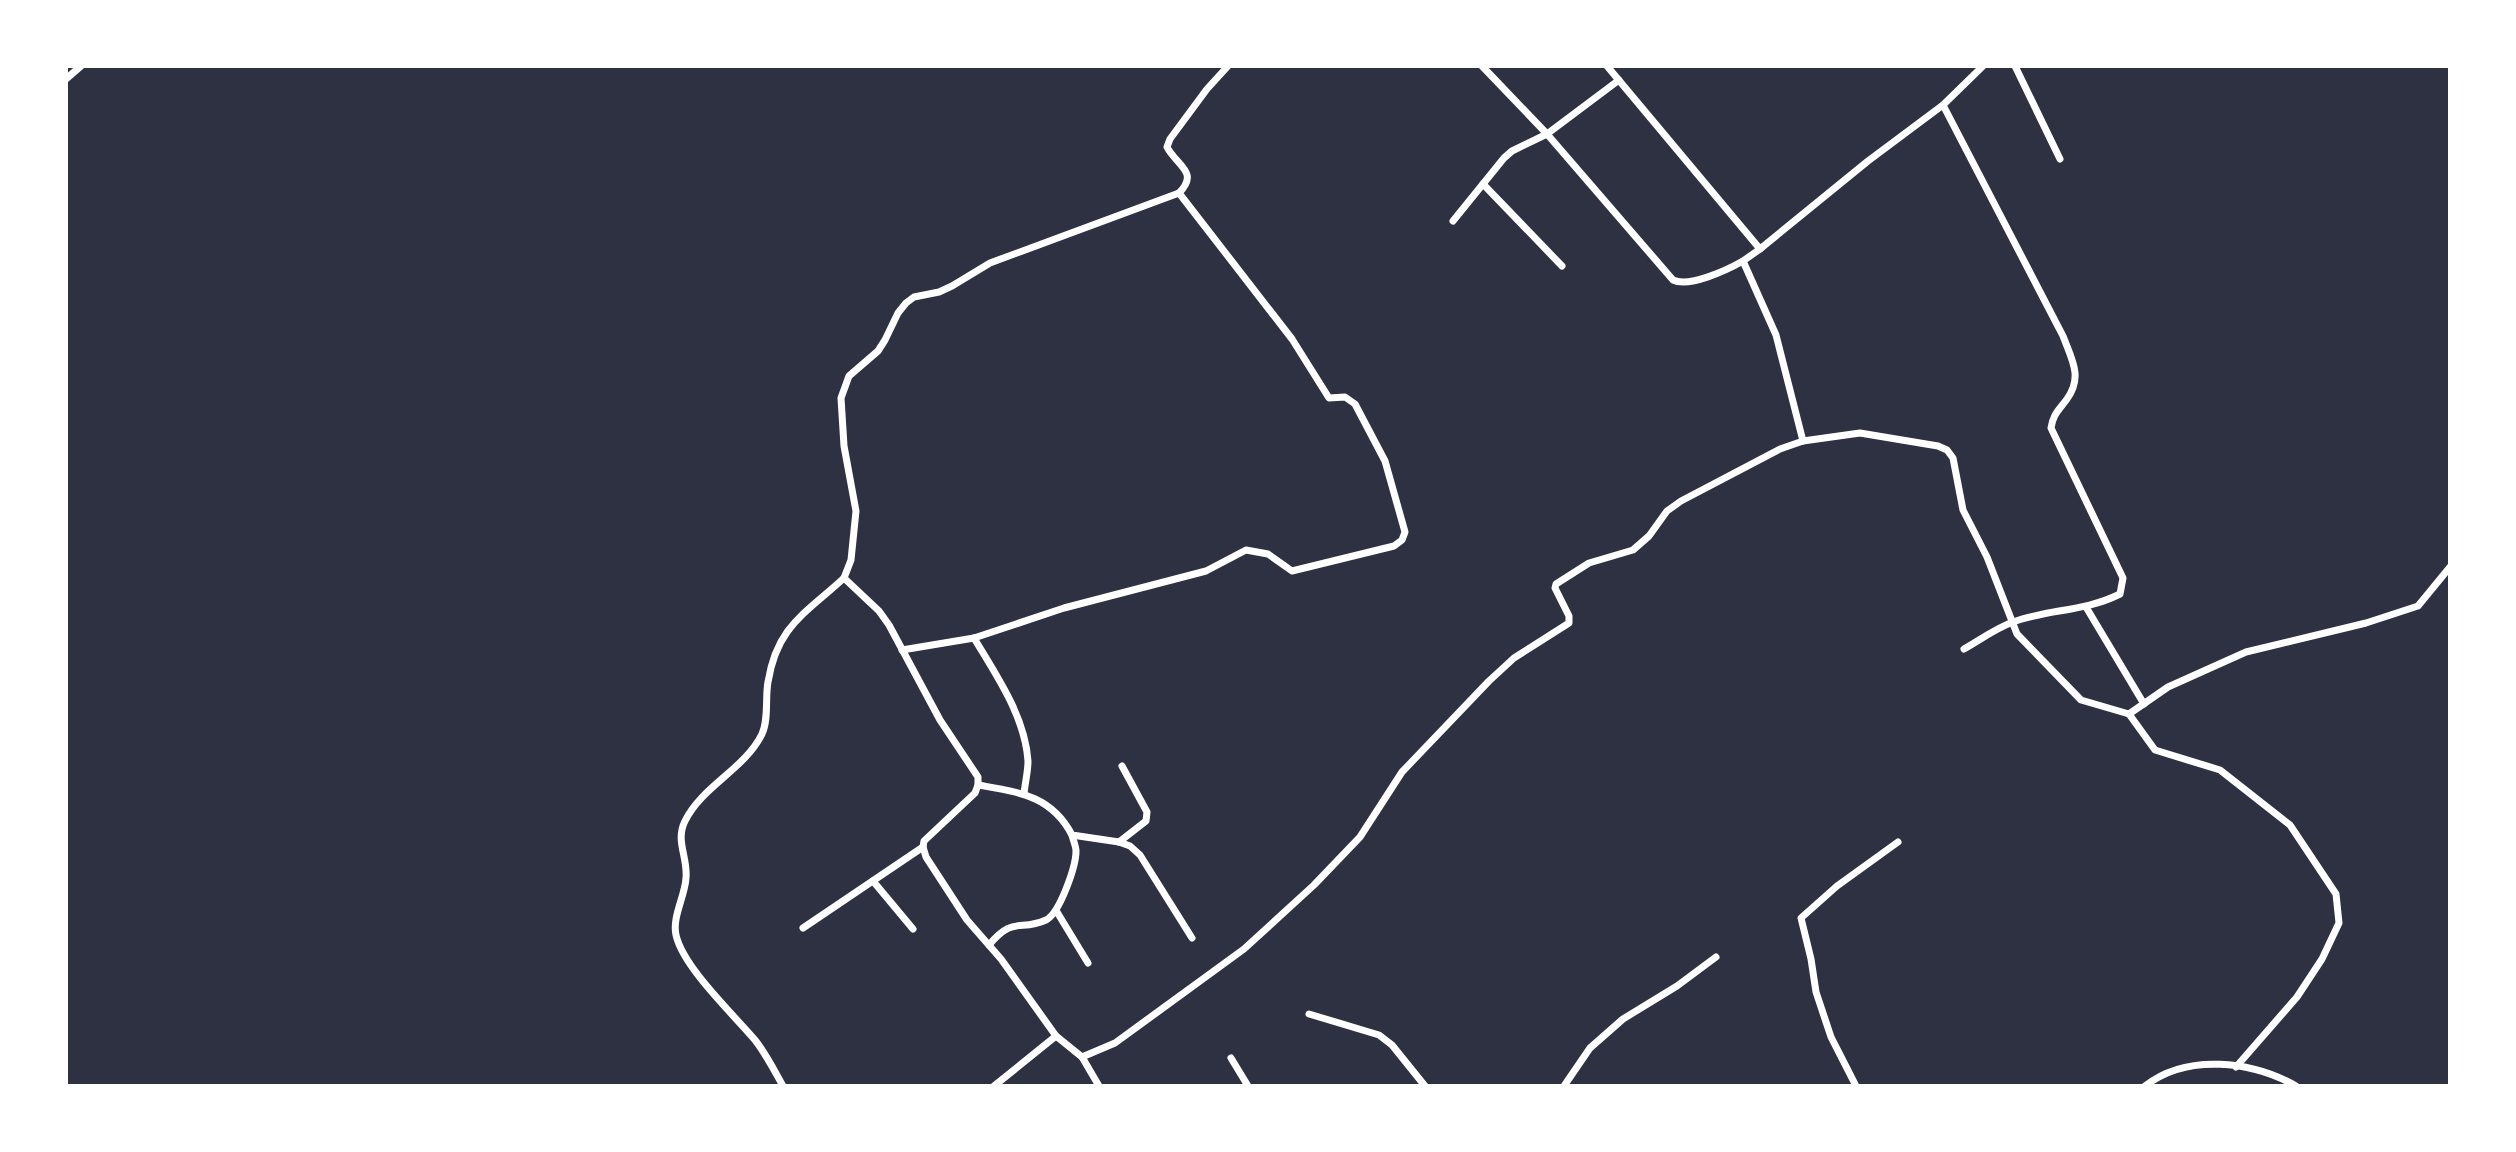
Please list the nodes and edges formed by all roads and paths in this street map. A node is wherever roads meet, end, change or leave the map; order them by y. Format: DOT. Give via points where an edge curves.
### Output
graph roads {
  1 [pos="81,66"];
  2 [pos="1228,66"];
  3 [pos="1482,66"];
  4 [pos="1607,66"];
  5 [pos="1983,66"];
  6 [pos="2015,66"];
  7 [pos="66,79"];
  8 [pos="1619,80"];
  9 [pos="1942,105"];
  10 [pos="1548,134"];
  11 [pos="2060,159"];
  12 [pos="1483,184"];
  13 [pos="1179,193"];
  14 [pos="1453,221"];
  15 [pos="1760,249"];
  16 [pos="1743,261"];
  17 [pos="1562,266"];
  18 [pos="1804,441"];
  19 [pos="2449,567"];
  20 [pos="844,578"];
  21 [pos="2086,607"];
  22 [pos="2013,622"];
  23 [pos="974,638"];
  24 [pos="1964,649"];
  25 [pos="902,650"];
  26 [pos="2144,704"];
  27 [pos="2129,714"];
  28 [pos="1122,766"];
  29 [pos="978,785"];
  30 [pos="1024,793"];
  31 [pos="1072,835"];
  32 [pos="1119,842"];
  33 [pos="1898,842"];
  34 [pos="923,847"];
  35 [pos="873,881"];
  36 [pos="1056,912"];
  37 [pos="803,928"];
  38 [pos="913,929"];
  39 [pos="1192,938"];
  40 [pos="989,945"];
  41 [pos="1716,957"];
  42 [pos="1088,963"];
  43 [pos="1308,1014"];
  44 [pos="1056,1036"];
  45 [pos="1082,1057"];
  46 [pos="1231,1058"];
  47 [pos="2236,1066"];
  48 [pos="783,1086"];
  49 [pos="994,1086"];
  50 [pos="1098,1086"];
  51 [pos="1248,1086"];
  52 [pos="1426,1086"];
  53 [pos="1564,1086"];
  54 [pos="1856,1086"];
  55 [pos="2146,1086"];
  56 [pos="2296,1086"];
  1 -- 7 [label="street"];
  2 -- 13 [label="street" via="1170,139 1167,147 1186,170 1188,180"];
  3 -- 10 [label="street"];
  4 -- 8 [label="street"];
  5 -- 9 [label="street"];
  6 -- 11 [label="street"];
  8 -- 10 [label="street"];
  8 -- 15 [label="street"];
  9 -- 15 [label="street"];
  9 -- 21 [label="street" via="2063,336 2075,368 2075,386 2053,415 2052,428 2123,578 2120,594"];
  10 -- 12 [label="street" via="1512,151"];
  10 -- 16 [label="street" via="1673,280 1689,283"];
  12 -- 14 [label="street"];
  12 -- 17 [label="street"];
  13 -- 20 [label="street" via="990,263 952,286 906,303 877,351 849,376 841,398 856,512 851,560"];
  13 -- 23 [label="street" via="1292,339 1329,398 1345,397 1355,404 1385,461 1405,532 1402,540 1394,547 1292,571 1268,554 1246,550 1206,571 1065,608"];
  15 -- 16 [label="street"];
  16 -- 18 [label="street" via="1776,335"];
  18 -- 22 [label="street" via="1860,433 1947,450 1953,458 1963,510"];
  18 -- 45 [label="street" via="1681,501 1633,550 1589,563 1556,584 1569,623 1514,657 1489,681 1402,772 1360,837 1314,885 1230,959 1115,1043"];
  19 -- 26 [label="street" via="2418,606 2246,652 2168,687"];
  20 -- 25 [label="street" via="879,611"];
  20 -- 48 [label="street" via="783,635 772,658 761,736 694,806 680,840 686,877 676,936 688,962 756,1042"];
  21 -- 22 [label="street"];
  21 -- 26 [label="street"];
  22 -- 24 [label="street"];
  22 -- 27 [label="street" via="2017,634 2081,700"];
  23 -- 25 [label="street"];
  23 -- 30 [label="street" via="1021,727 1028,762"];
  25 -- 29 [label="street" via="978,777"];
  26 -- 27 [label="street"];
  27 -- 47 [label="street" via="2155,750 2220,770 2290,825 2336,894 2339,923 2322,959 2297,997"];
  28 -- 32 [label="street" via="1147,812 1143,824"];
  29 -- 30 [label="street"];
  29 -- 34 [label="street"];
  30 -- 31 [label="street" via="1050,808"];
  31 -- 32 [label="street"];
  31 -- 36 [label="street" via="1076,853"];
  32 -- 39 [label="street" via="1140,855"];
  33 -- 54 [label="street" via="1801,918 1816,992 1831,1037"];
  34 -- 35 [label="street"];
  34 -- 40 [label="street" via="967,920"];
  35 -- 37 [label="street"];
  35 -- 38 [label="street"];
  36 -- 40 [label="street" via="1043,921 1013,925"];
  36 -- 42 [label="street"];
  40 -- 44 [label="street"];
  41 -- 53 [label="street" via="1623,1019 1590,1048"];
  43 -- 52 [label="street" via="1379,1035"];
  44 -- 45 [label="street"];
  44 -- 49 [label="street"];
  45 -- 50 [label="street"];
  46 -- 51 [label="street"];
  47 -- 55 [label="street" via="2212,1063 2182,1069"];
  47 -- 56 [label="street" via="2276,1074"];
}
